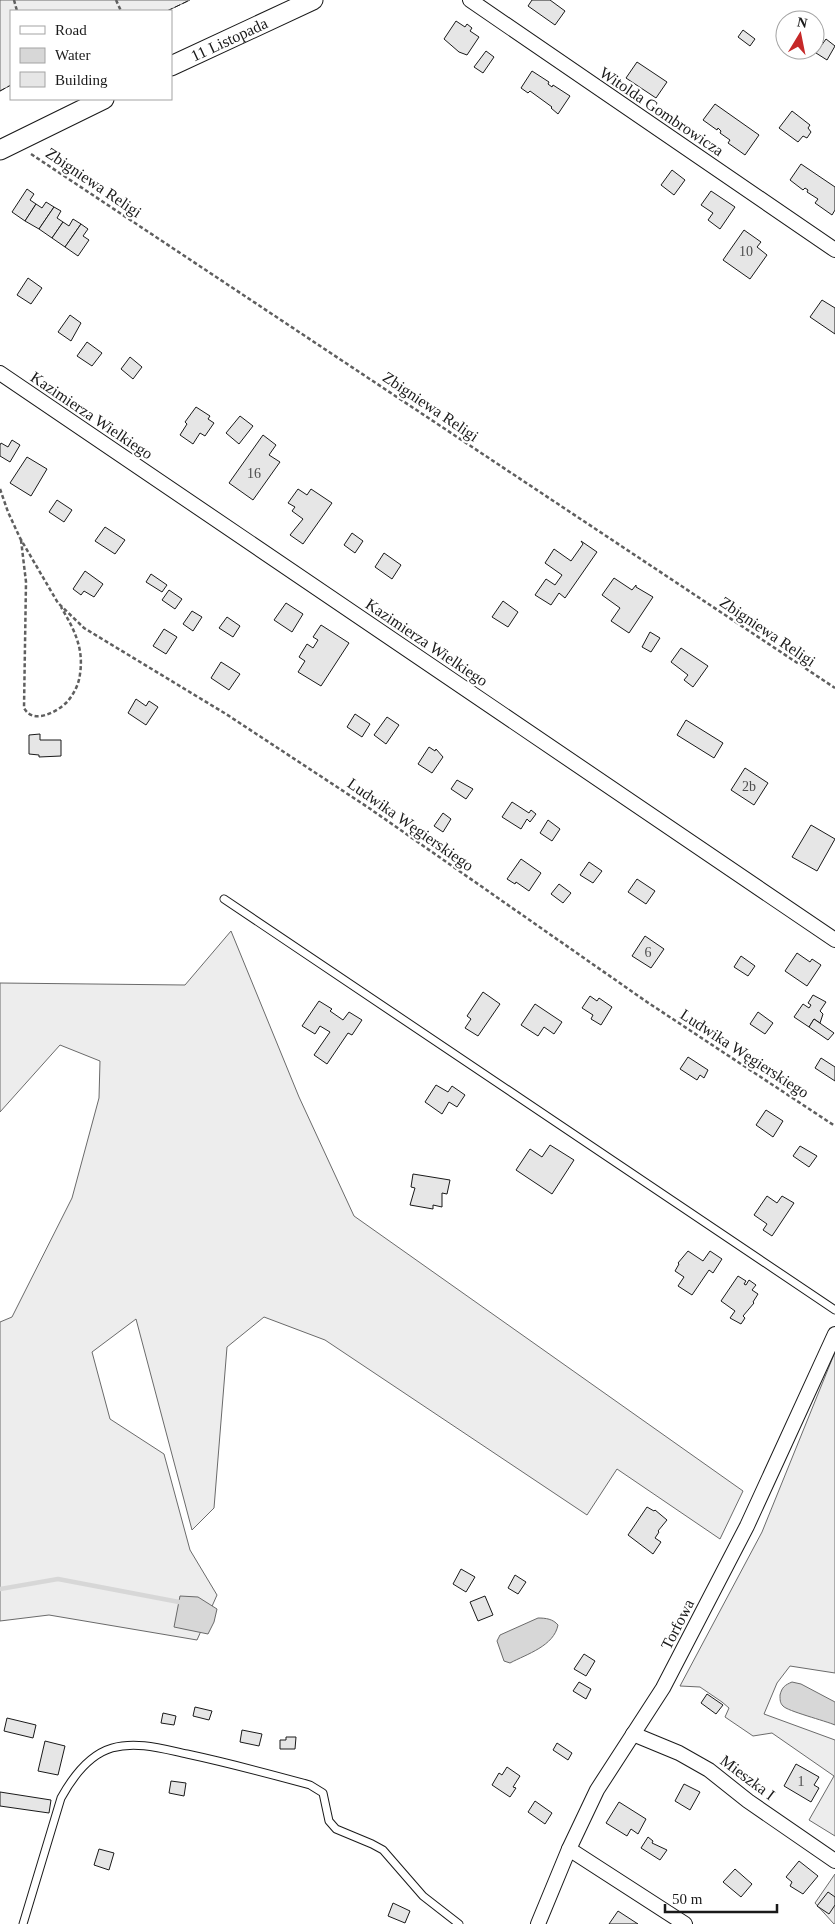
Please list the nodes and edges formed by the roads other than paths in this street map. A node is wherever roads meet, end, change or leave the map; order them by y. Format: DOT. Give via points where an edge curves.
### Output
graph roads {
  1 [pos="313,0"];
  2 [pos="470,0"];
  3 [pos="172,66"];
  4 [pos="102,100"];
  5 [pos="7,147"];
  6 [pos="835,250"];
  7 [pos="0,373"];
  8 [pos="224,899"];
  9 [pos="835,940"];
  10 [pos="835,1310"];
  11 [pos="835,1334"];
  12 [pos="633,1734"];
  13 [pos="569,1849"];
  14 [pos="835,1861"];
  15 [pos="23,1924"];
  16 [pos="458,1924"];
  17 [pos="538,1924"];
  18 [pos="685,1924"];
  1 -- 3 [label="street, 11 Listopada"];
  2 -- 6 [label="street, Witolda Gombrowicza"];
  4 -- 5 [label="street"];
  7 -- 9 [label="street, Kazimierza Wielkiego"];
  8 -- 10 [label="lane"];
  11 -- 12 [label="street, Torfowa" via="747,1526 663,1688"];
  12 -- 13 [label="street, Torfowa" via="597,1790"];
  12 -- 14 [label="street, Mieszka I" via="679,1753 709,1770"];
  13 -- 17 [label="street, Torfowa"];
  13 -- 18 [label="street"];
  15 -- 16 [label="lane" via="69,1783 94,1758 110,1748 128,1745 195,1756 310,1785 323,1793 329,1821 336,1829 383,1850 423,1896"];
}
